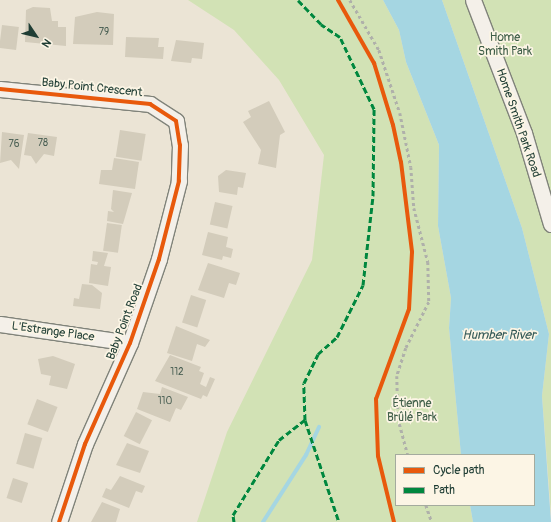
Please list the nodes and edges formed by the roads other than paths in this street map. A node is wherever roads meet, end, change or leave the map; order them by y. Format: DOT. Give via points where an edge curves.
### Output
graph roads {
  1 [pos="474,0"];
  2 [pos="0,89"];
  3 [pos="176,122"];
  4 [pos="551,224"];
  5 [pos="0,324"];
  6 [pos="130,343"];
  7 [pos="59,522"];
  1 -- 4 [label="street, Home Smith Park Road" via="524,133"];
  2 -- 3 [label="street, Baby Point Crescent" via="150,104"];
  3 -- 6 [label="street, Baby Point Road" via="180,145 179,181 159,259"];
  5 -- 6 [label="street, L'Estrange Place"];
  6 -- 7 [label="street, Baby Point Road" via="85,444"];
}
